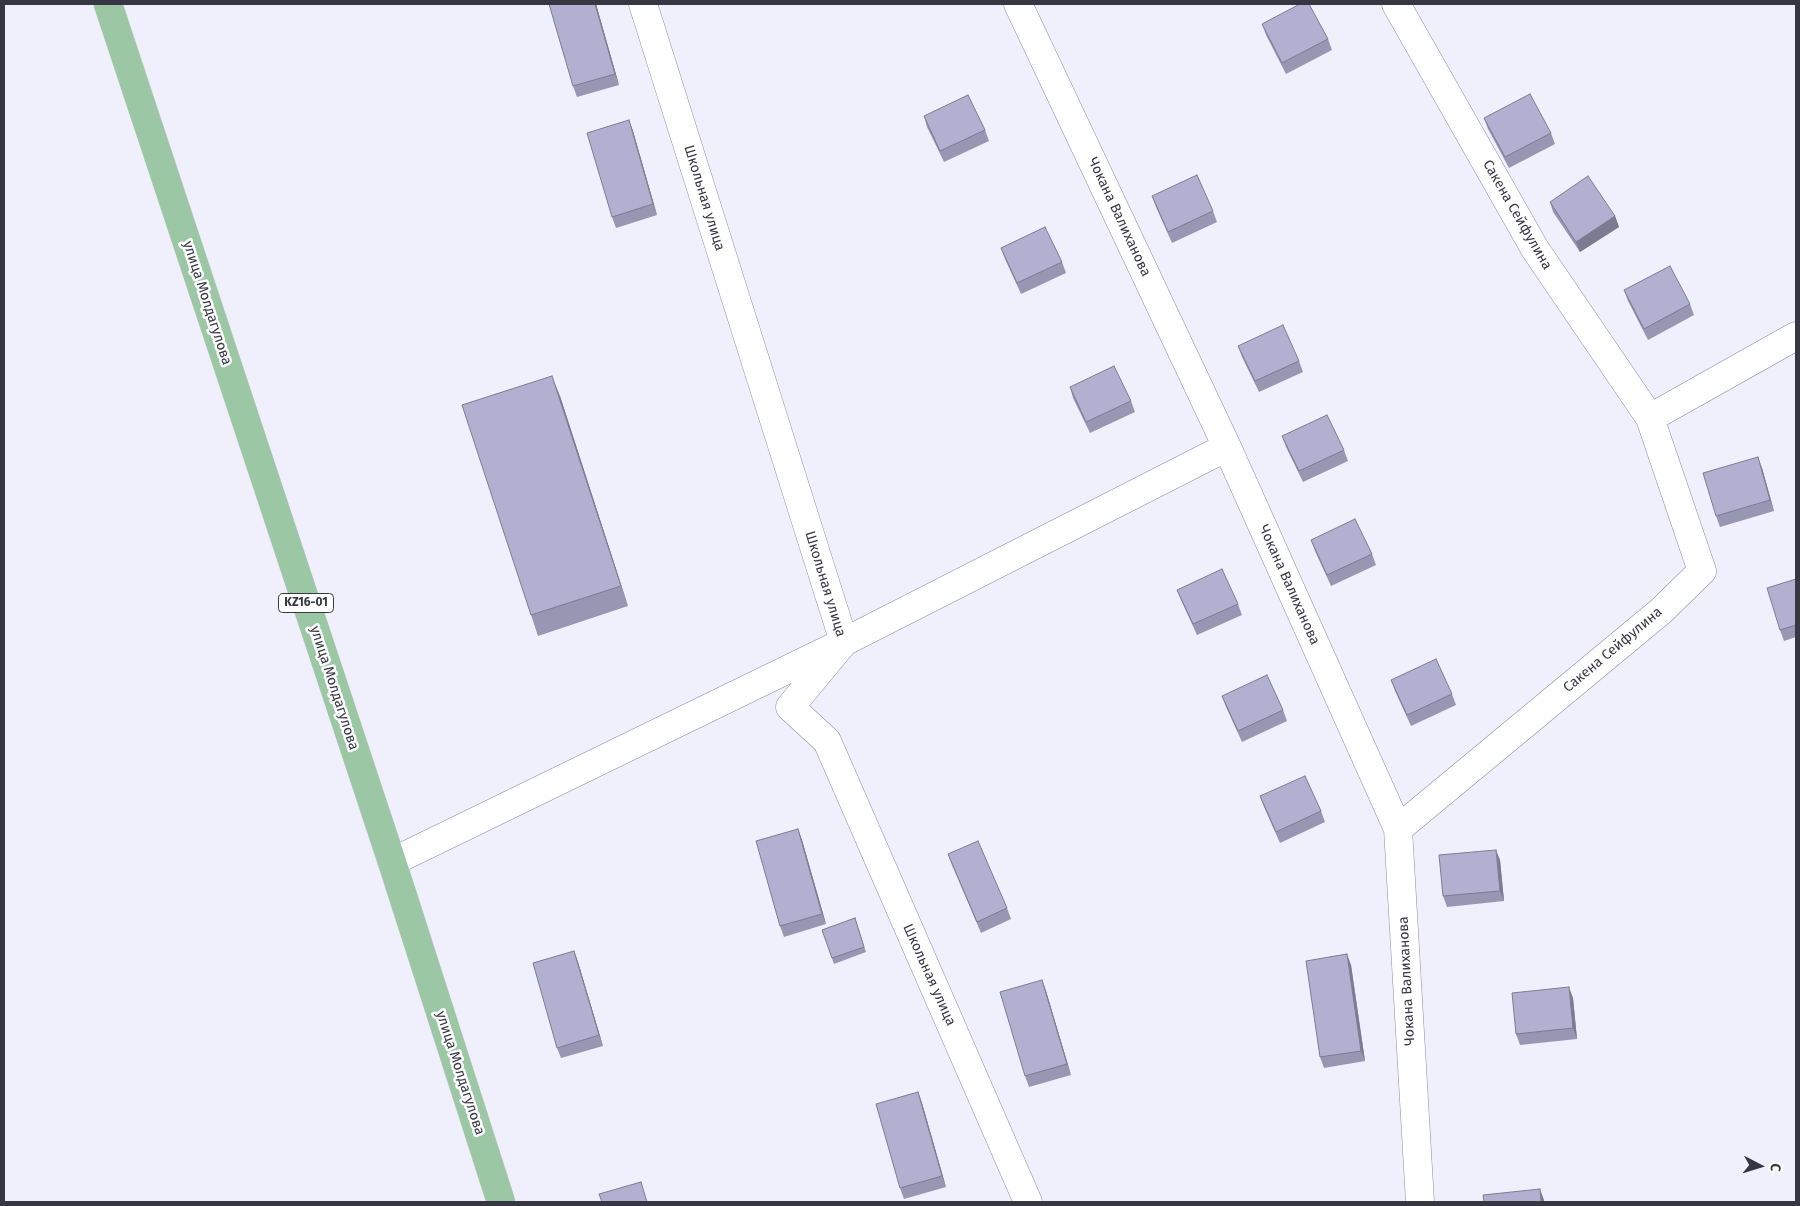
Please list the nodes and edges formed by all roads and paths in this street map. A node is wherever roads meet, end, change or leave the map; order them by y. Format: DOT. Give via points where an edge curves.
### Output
graph roads {
  1 [pos="108,4"];
  2 [pos="643,4"];
  3 [pos="1018,4"];
  4 [pos="1396,4"];
  5 [pos="1796,336"];
  6 [pos="1650,418"];
  7 [pos="1227,447"];
  8 [pos="844,642"];
  9 [pos="1398,829"];
  10 [pos="392,862"];
  11 [pos="501,1202"];
  12 [pos="1028,1202"];
  13 [pos="1420,1202"];
  1 -- 10 [label="main road, улица Молдагулова / KZ16-01"];
  2 -- 8 [label="street, Школьная улица"];
  3 -- 7 [label="street, Чокана Валиханова"];
  4 -- 6 [label="street, Сакена Сейфулина" via="1535,249"];
  5 -- 6 [label="street"];
  6 -- 9 [label="street, Сакена Сейфулина" via="1702,570 1661,611"];
  7 -- 8 [label="street"];
  7 -- 9 [label="street, Чокана Валиханова"];
  8 -- 10 [label="street"];
  8 -- 12 [label="street, Школьная улица" via="790,708 827,741"];
  9 -- 13 [label="street, Чокана Валиханова"];
  10 -- 11 [label="main road, улица Молдагулова / KZ16-01"];
}
